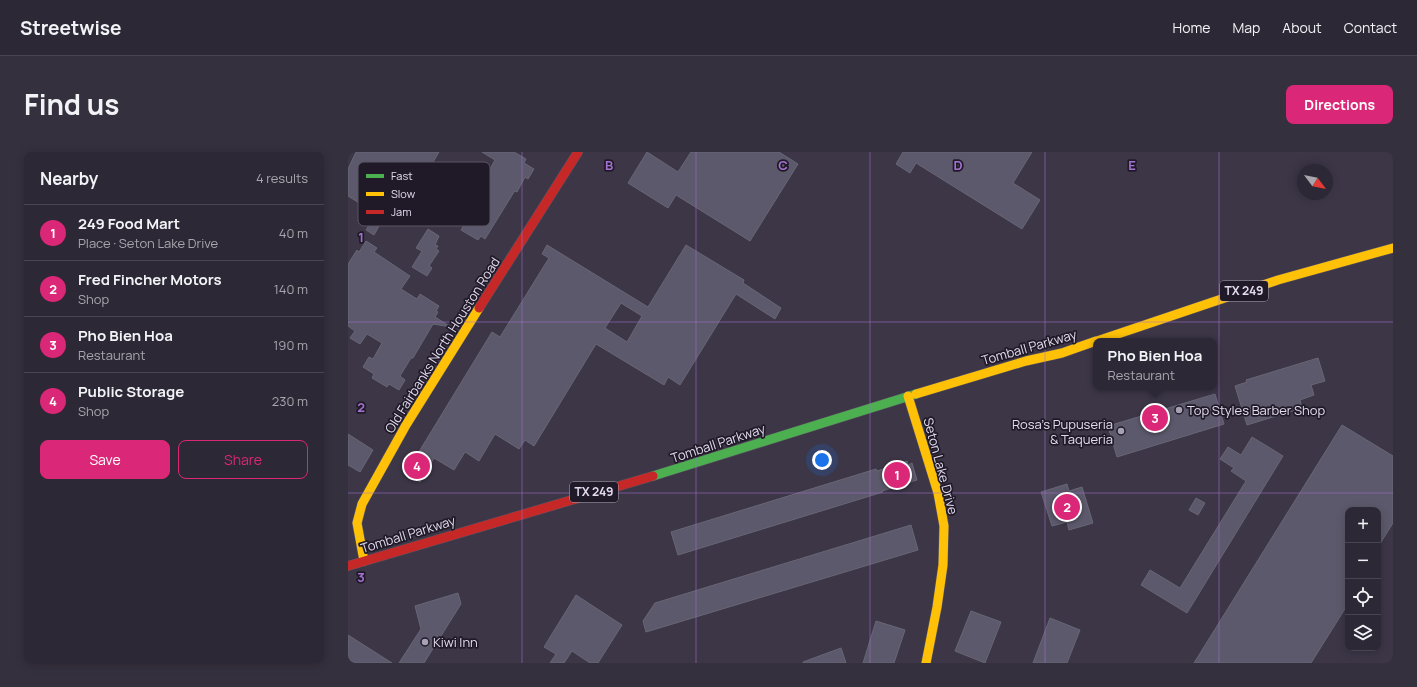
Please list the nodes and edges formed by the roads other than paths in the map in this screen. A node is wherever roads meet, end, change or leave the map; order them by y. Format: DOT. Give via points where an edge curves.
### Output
graph roads {
  1 [pos="578,152"];
  2 [pos="1393,248"];
  3 [pos="1105,338"];
  4 [pos="1093,342"];
  5 [pos="908,396"];
  6 [pos="364,561"];
  7 [pos="348,566"];
  8 [pos="926,663"];
  1 -- 6 [label="main road, Old Fairbanks North Houston Road" via="406,425 362,504 357,523"];
  2 -- 3 [label="main road, Tomball Parkway / TX 249" via="1278,280"];
  4 -- 5 [label="main road, Tomball Parkway / TX 249"];
  5 -- 6 [label="main road, Tomball Parkway / TX 249" via="665,473"];
  5 -- 8 [label="main road, Seton Lake Drive" via="938,493 944,526 943,565"];
  6 -- 7 [label="main road, Tomball Parkway / TX 249"];
}
